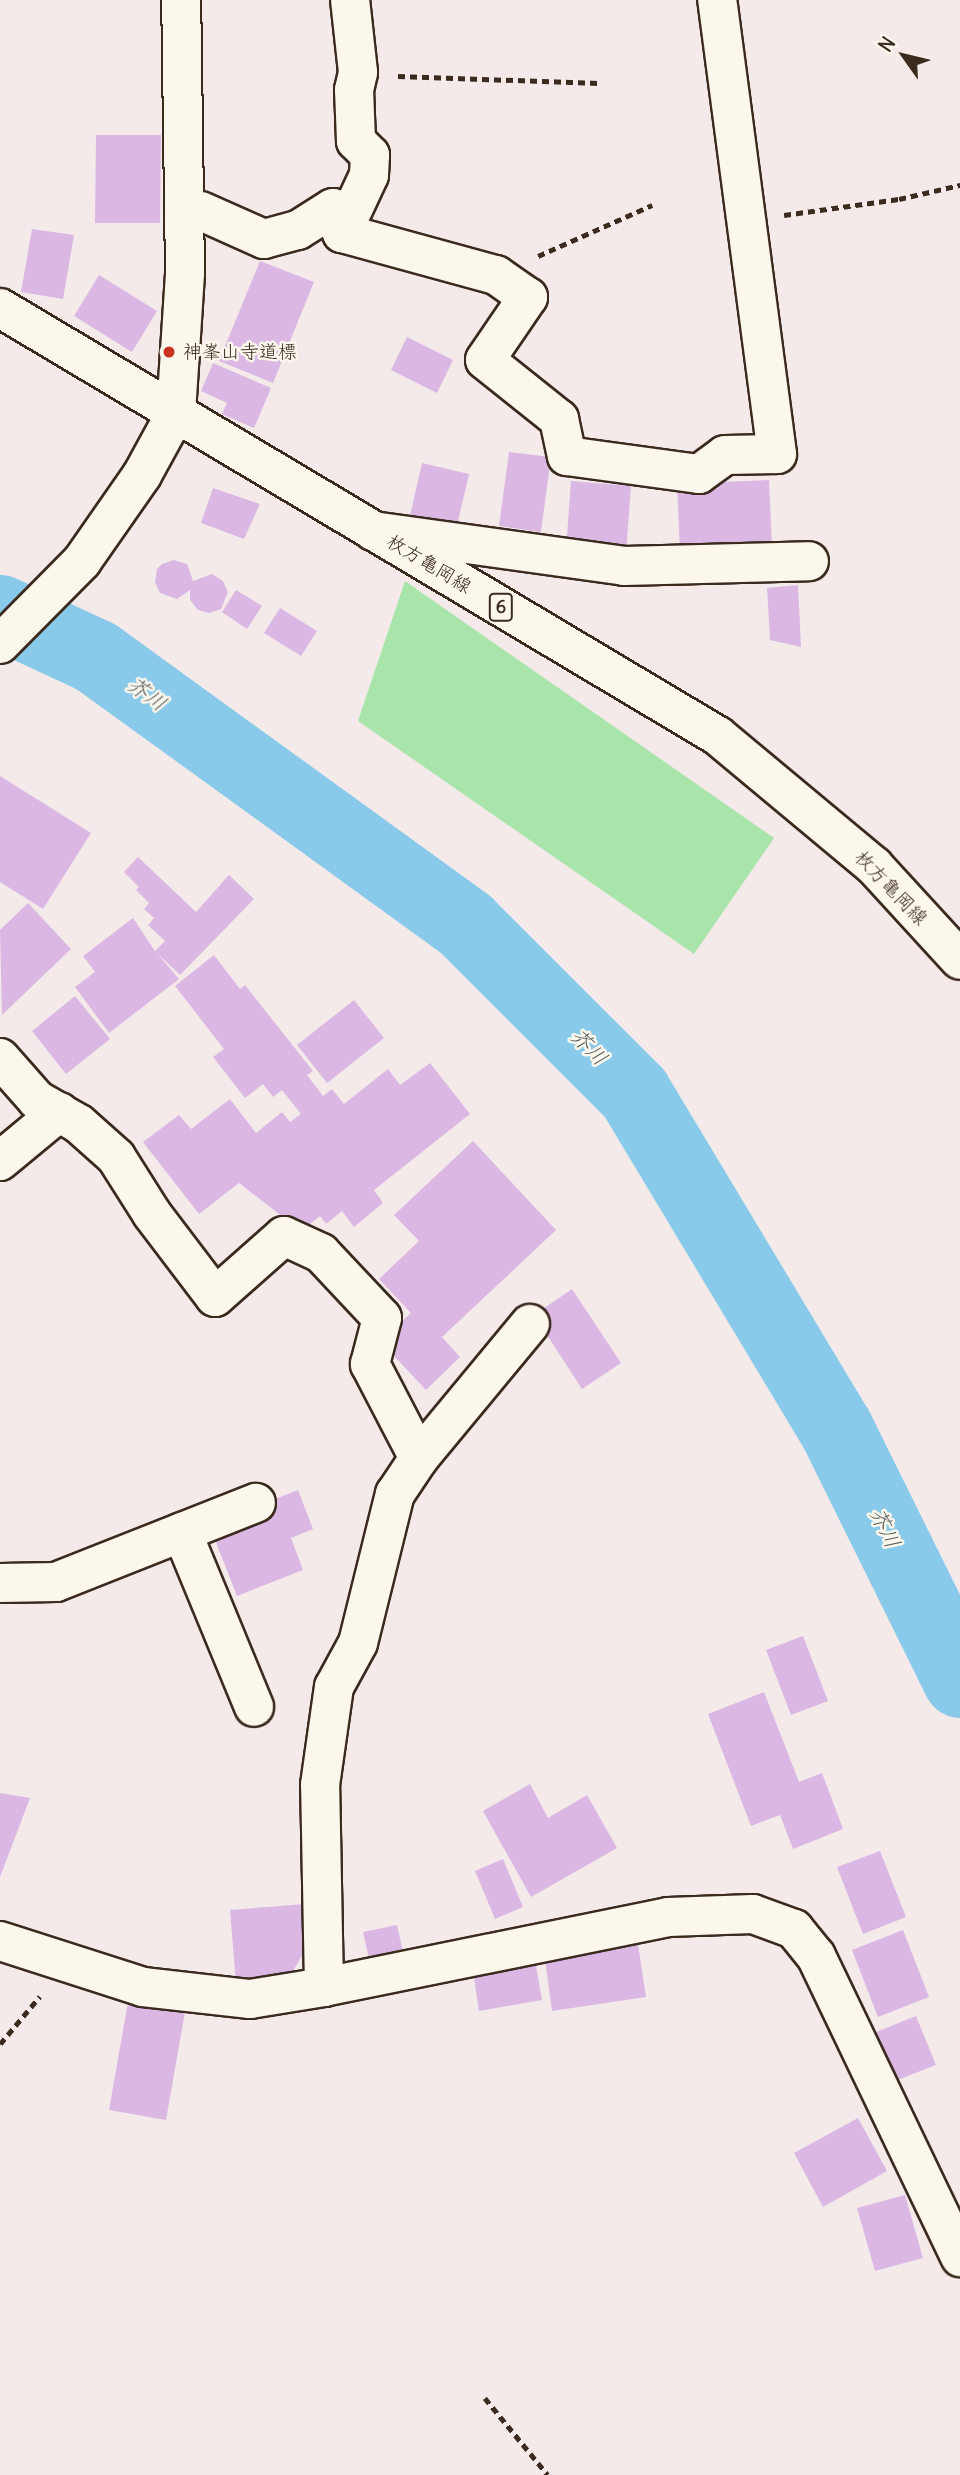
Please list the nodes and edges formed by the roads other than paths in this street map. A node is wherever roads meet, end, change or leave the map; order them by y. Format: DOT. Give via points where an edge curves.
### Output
graph roads {
  1 [pos="181,0"];
  2 [pos="350,0"];
  3 [pos="718,0"];
  4 [pos="201,211"];
  5 [pos="342,233"];
  6 [pos="0,309"];
  7 [pos="176,413"];
  8 [pos="373,531"];
  9 [pos="809,561"];
  10 [pos="0,644"];
  11 [pos="960,960"];
  12 [pos="0,1058"];
  13 [pos="59,1112"];
  14 [pos="0,1161"];
  15 [pos="530,1324"];
  16 [pos="419,1458"];
  17 [pos="256,1503"];
  18 [pos="182,1532"];
  19 [pos="0,1583"];
  20 [pos="254,1707"];
  21 [pos="0,1941"];
  22 [pos="324,1987"];
  23 [pos="960,2257"];
  1 -- 7 [label="street" via="185,274"];
  2 -- 5 [label="street" via="358,72 356,141 370,155 369,175"];
  3 -- 5 [label="street" via="777,454 725,455 699,474 568,456 559,419 485,360 528,297 496,275"];
  4 -- 5 [label="street" via="264,239 298,230 333,208"];
  6 -- 7 [label="street, 枚方亀岡線 / 6"];
  7 -- 8 [label="street, 枚方亀岡線 / 6"];
  7 -- 10 [label="street" via="142,475 82,561"];
  8 -- 9 [label="street" via="624,566"];
  8 -- 11 [label="street, 枚方亀岡線 / 6" via="718,736 874,866"];
  12 -- 13 [label="street" via="37,1100"];
  13 -- 14 [label="street"];
  13 -- 16 [label="street" via="116,1157 152,1214 215,1297 284,1236 321,1253 382,1318 370,1364"];
  15 -- 16 [label="street"];
  16 -- 22 [label="street" via="395,1494 358,1643 334,1687 320,1785"];
  17 -- 18 [label="street"];
  18 -- 19 [label="street" via="56,1582"];
  18 -- 20 [label="street"];
  21 -- 22 [label="street" via="143,1987 250,1999"];
  22 -- 23 [label="street" via="668,1917 753,1914 794,1929 816,1956"];
}
